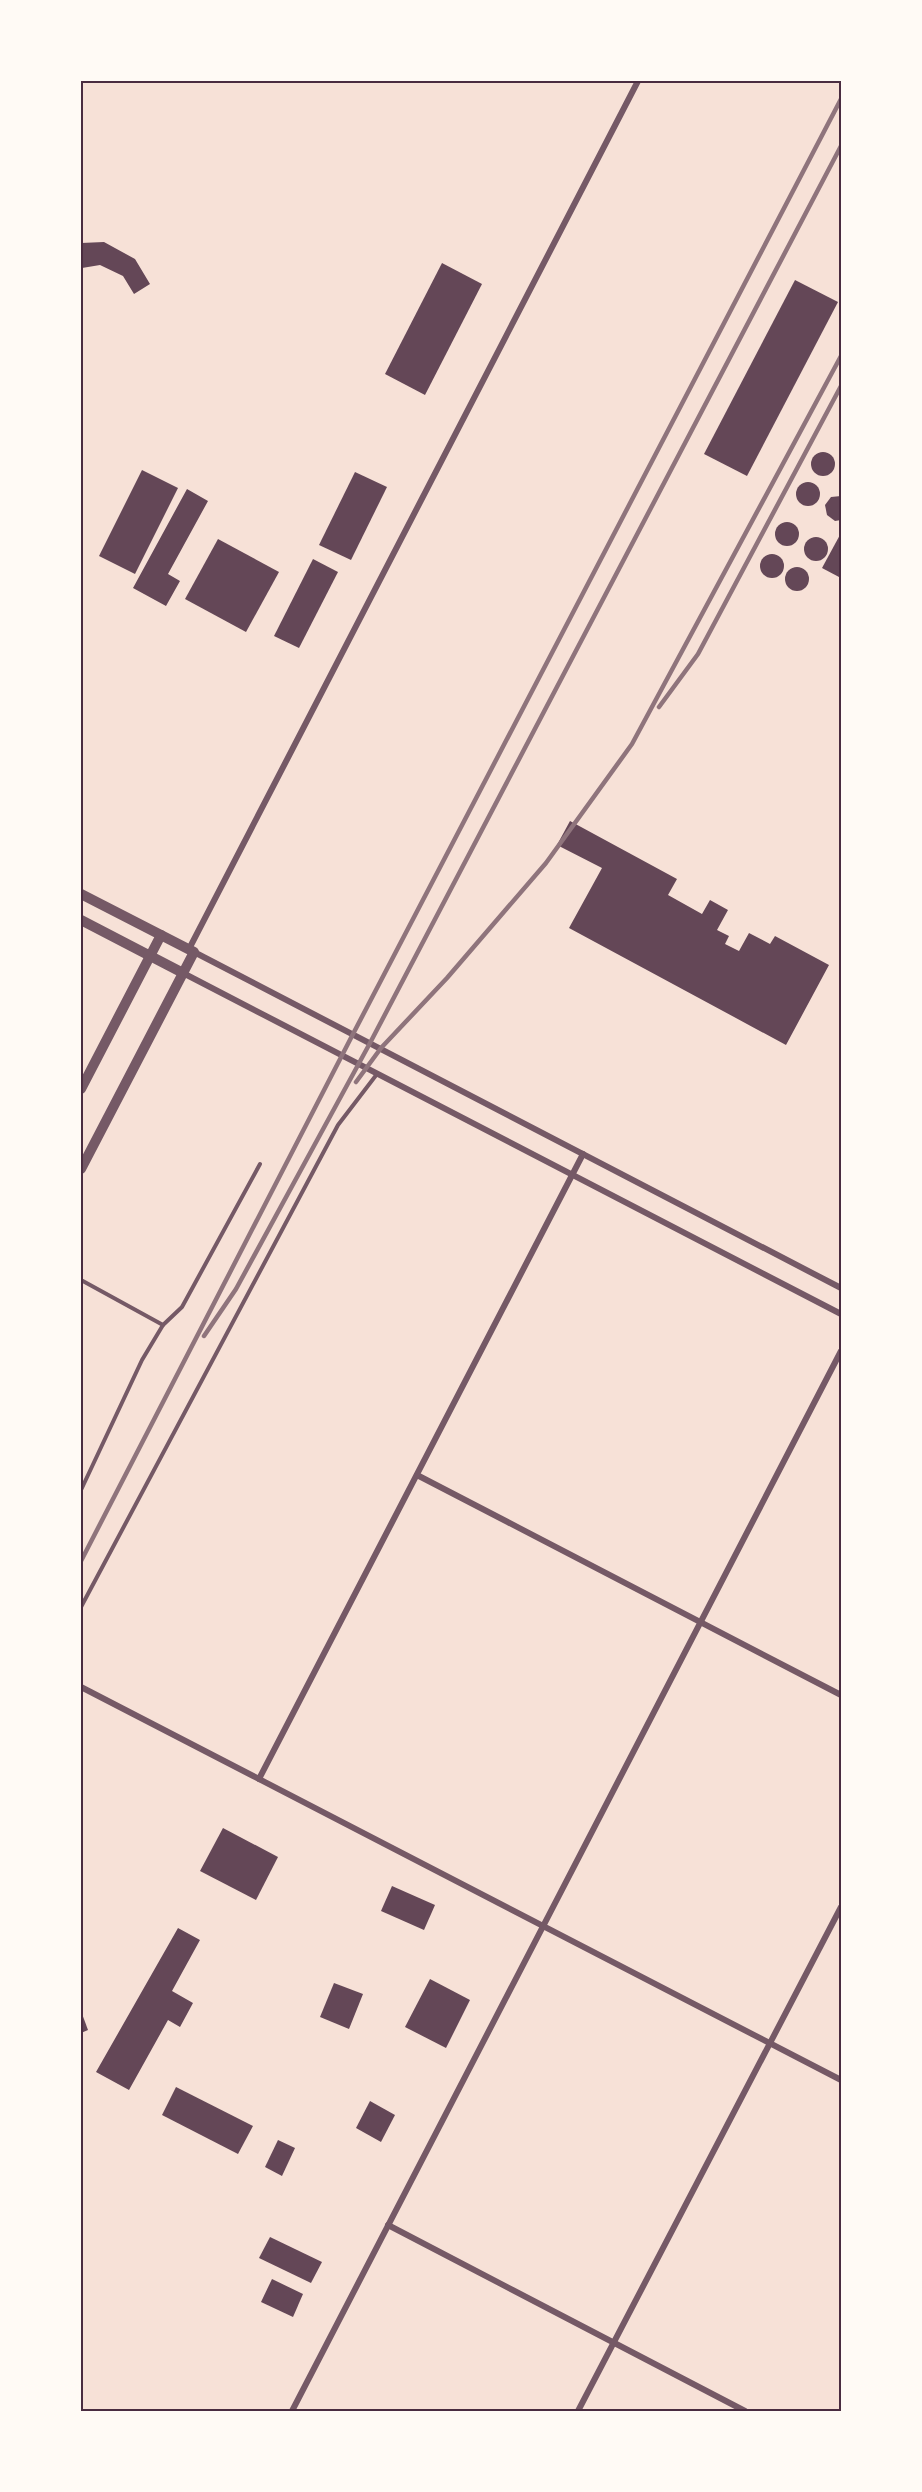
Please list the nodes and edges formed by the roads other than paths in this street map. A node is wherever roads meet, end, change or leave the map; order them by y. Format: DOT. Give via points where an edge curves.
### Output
graph roads {
  1 [pos="638,81"];
  2 [pos="81,894"];
  3 [pos="81,920"];
  4 [pos="161,935"];
  5 [pos="191,951"];
  6 [pos="150,956"];
  7 [pos="183,973"];
  8 [pos="377,1074"];
  9 [pos="81,1089"];
  10 [pos="583,1154"];
  11 [pos="260,1164"];
  12 [pos="81,1169"];
  13 [pos="573,1175"];
  14 [pos="81,1280"];
  15 [pos="841,1288"];
  16 [pos="841,1314"];
  17 [pos="162,1325"];
  18 [pos="841,1351"];
  19 [pos="417,1475"];
  20 [pos="81,1490"];
  21 [pos="81,1607"];
  22 [pos="700,1622"];
  23 [pos="81,1687"];
  24 [pos="841,1695"];
  25 [pos="259,1779"];
  26 [pos="841,1907"];
  27 [pos="543,1925"];
  28 [pos="770,2042"];
  29 [pos="841,2080"];
  30 [pos="388,2225"];
  31 [pos="613,2342"];
  32 [pos="292,2411"];
  33 [pos="578,2411"];
  34 [pos="746,2411"];
  1 -- 5 [label="street"];
  2 -- 4 [label="street"];
  3 -- 6 [label="street"];
  4 -- 5 [label="street"];
  4 -- 6 [label="street"];
  5 -- 7 [label="street"];
  5 -- 10 [label="street"];
  6 -- 7 [label="street"];
  6 -- 9 [label="street"];
  7 -- 8 [label="street"];
  7 -- 12 [label="street"];
  8 -- 13 [label="street"];
  8 -- 21 [label="lane" via="338,1125"];
  10 -- 13 [label="street"];
  10 -- 15 [label="street"];
  11 -- 17 [label="lane" via="182,1307"];
  13 -- 16 [label="street"];
  13 -- 19 [label="street"];
  14 -- 17 [label="lane"];
  17 -- 20 [label="lane"];
  18 -- 22 [label="street"];
  19 -- 22 [label="street"];
  19 -- 25 [label="street"];
  22 -- 24 [label="street"];
  22 -- 27 [label="street"];
  23 -- 25 [label="street"];
  25 -- 27 [label="street"];
  26 -- 28 [label="street"];
  27 -- 28 [label="street"];
  27 -- 30 [label="street"];
  28 -- 29 [label="street"];
  28 -- 31 [label="street"];
  30 -- 31 [label="street"];
  30 -- 32 [label="street"];
  31 -- 33 [label="street"];
  31 -- 34 [label="street"];
}
